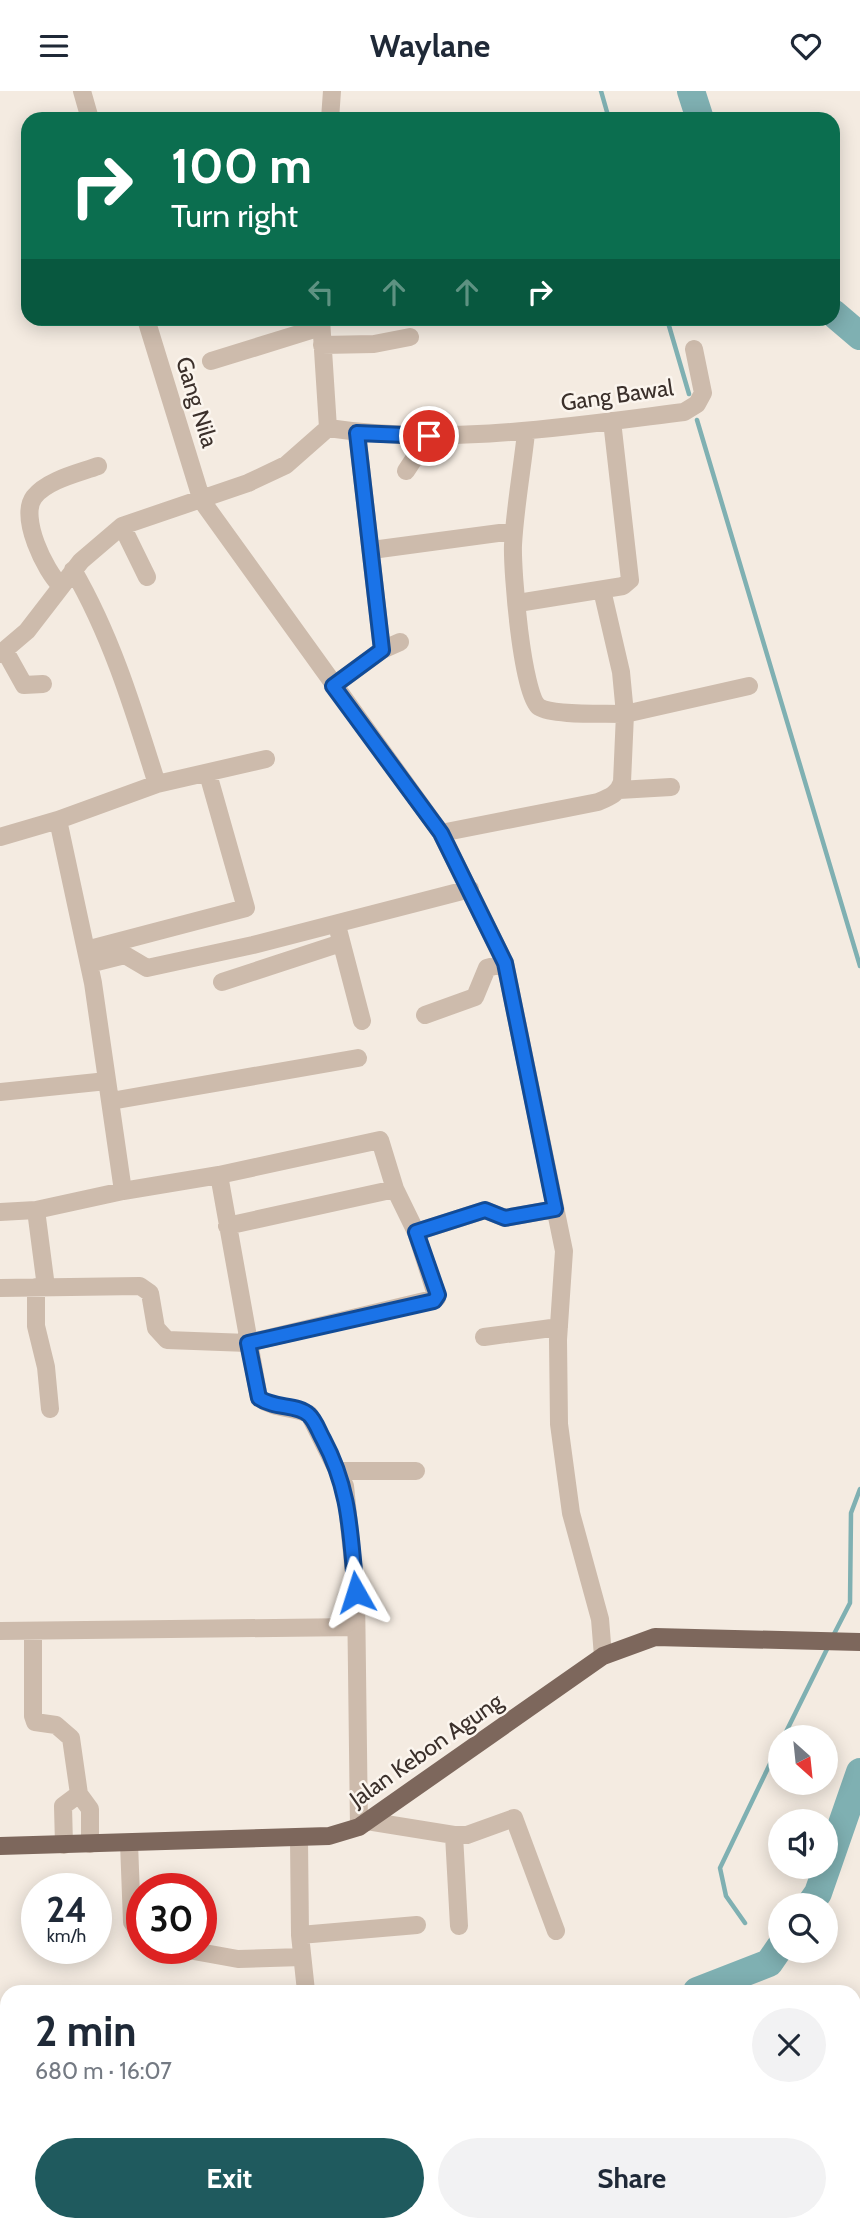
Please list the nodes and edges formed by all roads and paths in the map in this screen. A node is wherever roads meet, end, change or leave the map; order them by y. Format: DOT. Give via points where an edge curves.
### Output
graph roads {
  1 [pos="82,91"];
  2 [pos="332,91"];
  3 [pos="88,112"];
  4 [pos="330,112"];
  5 [pos="148,326"];
  6 [pos="321,330"];
  7 [pos="411,337"];
  8 [pos="694,349"];
  9 [pos="211,361"];
  10 [pos="612,421"];
  11 [pos="328,428"];
  12 [pos="357,433"];
  13 [pos="526,433"];
  14 [pos="429,436"];
  15 [pos="98,466"];
  16 [pos="406,471"];
  17 [pos="202,501"];
  18 [pos="121,526"];
  19 [pos="514,531"];
  20 [pos="372,550"];
  21 [pos="73,570"];
  22 [pos="147,577"];
  23 [pos="61,586"];
  24 [pos="602,590"];
  25 [pos="518,603"];
  26 [pos="400,642"];
  27 [pos="382,650"];
  28 [pos="2,653"];
  29 [pos="43,684"];
  30 [pos="333,686"];
  31 [pos="749,686"];
  32 [pos="625,713"];
  33 [pos="266,759"];
  34 [pos="208,774"];
  35 [pos="158,784"];
  36 [pos="671,787"];
  37 [pos="619,790"];
  38 [pos="58,820"];
  39 [pos="441,833"];
  40 [pos="0,837"];
  41 [pos="470,889"];
  42 [pos="336,923"];
  43 [pos="341,943"];
  44 [pos="253,945"];
  45 [pos="87,957"];
  46 [pos="505,963"];
  47 [pos="259,970"];
  48 [pos="222,982"];
  49 [pos="425,1015"];
  50 [pos="362,1021"];
  51 [pos="358,1058"];
  52 [pos="107,1081"];
  53 [pos="0,1092"];
  54 [pos="111,1101"];
  55 [pos="219,1175"];
  56 [pos="395,1189"];
  57 [pos="123,1191"];
  58 [pos="555,1209"];
  59 [pos="37,1210"];
  60 [pos="0,1212"];
  61 [pos="227,1226"];
  62 [pos="416,1232"];
  63 [pos="41,1287"];
  64 [pos="0,1288"];
  65 [pos="559,1327"];
  66 [pos="484,1337"];
  67 [pos="248,1343"];
  68 [pos="50,1409"];
  69 [pos="339,1471"];
  70 [pos="416,1471"];
  71 [pos="356,1627"];
  72 [pos="0,1631"];
  73 [pos="33,1632"];
  74 [pos="860,1642"];
  75 [pos="603,1655"];
  76 [pos="79,1794"];
  77 [pos="363,1824"];
  78 [pos="454,1835"];
  79 [pos="299,1839"];
  80 [pos="130,1843"];
  81 [pos="64,1845"];
  82 [pos="90,1845"];
  83 [pos="0,1846"];
  84 [pos="131,1873"];
  85 [pos="416,1924"];
  86 [pos="459,1926"];
  87 [pos="556,1931"];
  88 [pos="300,1935"];
  89 [pos="217,1955"];
  90 [pos="302,1957"];
  91 [pos="305,1985"];
  1 -- 3 [label="street"];
  2 -- 4 [label="street"];
  5 -- 17 [label="street, Gang Nila"];
  6 -- 7 [label="street" via="374,344"];
  6 -- 9 [label="street"];
  6 -- 11 [label="street"];
  8 -- 10 [label="street, Gang Bawal" via="703,393 697,404 684,412"];
  10 -- 13 [label="street, Gang Bawal"];
  10 -- 24 [label="street" via="630,580 624,586"];
  11 -- 12 [label="street, Gang Bawal"];
  11 -- 17 [label="street" via="286,465"];
  12 -- 14 [label="street, Gang Bawal"];
  12 -- 20 [label="street"];
  13 -- 14 [label="street, Gang Bawal"];
  13 -- 19 [label="street"];
  14 -- 16 [label="street"];
  15 -- 23 [label="street" via="54,484 35,496 29,509 41,555"];
  17 -- 18 [label="street"];
  17 -- 30 [label="street, Gang Nila"];
  18 -- 21 [label="street"];
  18 -- 22 [label="street"];
  19 -- 20 [label="street"];
  19 -- 25 [label="street"];
  20 -- 27 [label="street"];
  21 -- 23 [label="street"];
  21 -- 35 [label="street" via="94,607"];
  23 -- 28 [label="street" via="27,631"];
  24 -- 25 [label="street"];
  24 -- 32 [label="street" via="621,672"];
  25 -- 32 [label="street" via="523,660 534,702 546,711"];
  26 -- 27 [label="street"];
  27 -- 30 [label="street"];
  28 -- 29 [label="street" via="24,685"];
  30 -- 39 [label="street, Gang Nila"];
  31 -- 32 [label="street"];
  32 -- 37 [label="street"];
  33 -- 34 [label="street"];
  34 -- 35 [label="street"];
  34 -- 45 [label="street" via="246,908"];
  35 -- 38 [label="street"];
  36 -- 37 [label="street"];
  37 -- 39 [label="street" via="598,802"];
  38 -- 40 [label="street"];
  38 -- 45 [label="street"];
  39 -- 41 [label="street, Gang Nila"];
  41 -- 42 [label="street"];
  41 -- 46 [label="street, Gang Nila"];
  42 -- 43 [label="street"];
  42 -- 44 [label="street"];
  43 -- 47 [label="street"];
  43 -- 50 [label="street"];
  44 -- 45 [label="street" via="145,968 125,955"];
  44 -- 47 [label="street"];
  45 -- 52 [label="street"];
  46 -- 49 [label="street" via="487,968 478,993 469,1002"];
  46 -- 58 [label="street, Gang Nila"];
  47 -- 48 [label="street"];
  51 -- 54 [label="street"];
  52 -- 53 [label="street"];
  52 -- 54 [label="street"];
  54 -- 57 [label="street"];
  55 -- 56 [label="street" via="376,1139 382,1142"];
  55 -- 57 [label="street"];
  55 -- 61 [label="street"];
  56 -- 61 [label="street"];
  56 -- 62 [label="street"];
  57 -- 59 [label="street"];
  58 -- 62 [label="street" via="505,1218 485,1210"];
  58 -- 65 [label="street, Gang Nila" via="564,1251"];
  59 -- 60 [label="street"];
  59 -- 63 [label="street"];
  61 -- 67 [label="street"];
  62 -- 67 [label="street" via="438,1295 434,1301"];
  63 -- 64 [label="street"];
  63 -- 67 [label="street" via="140,1286 150,1293 156,1328 167,1340"];
  63 -- 68 [label="street" via="36,1326"];
  65 -- 66 [label="street"];
  65 -- 75 [label="street, Gang Nila" via="559,1424 571,1513 600,1619"];
  67 -- 69 [label="street" via="259,1398 271,1406 291,1407 309,1415"];
  69 -- 70 [label="street"];
  69 -- 71 [label="street" via="346,1499"];
  71 -- 73 [label="street"];
  71 -- 77 [label="street"];
  72 -- 73 [label="street"];
  73 -- 76 [label="street" via="33,1716 35,1722 56,1725 71,1738"];
  74 -- 75 [label="main road, Jalan Kebon Agung" via="655,1637"];
  75 -- 77 [label="main road, Jalan Kebon Agung"];
  76 -- 81 [label="street" via="63,1806"];
  76 -- 82 [label="street" via="90,1809"];
  77 -- 78 [label="street"];
  77 -- 79 [label="main road, Jalan Kebon Agung" via="329,1836"];
  78 -- 86 [label="street"];
  78 -- 87 [label="street" via="467,1835 514,1818"];
  79 -- 80 [label="main road, Jalan Kebon Agung"];
  79 -- 88 [label="street"];
  80 -- 82 [label="main road, Jalan Kebon Agung"];
  80 -- 84 [label="street"];
  81 -- 82 [label="main road, Jalan Kebon Agung"];
  81 -- 83 [label="main road, Jalan Kebon Agung"];
  85 -- 88 [label="street"];
  88 -- 90 [label="street"];
  89 -- 90 [label="street"];
  90 -- 91 [label="street"];
}
